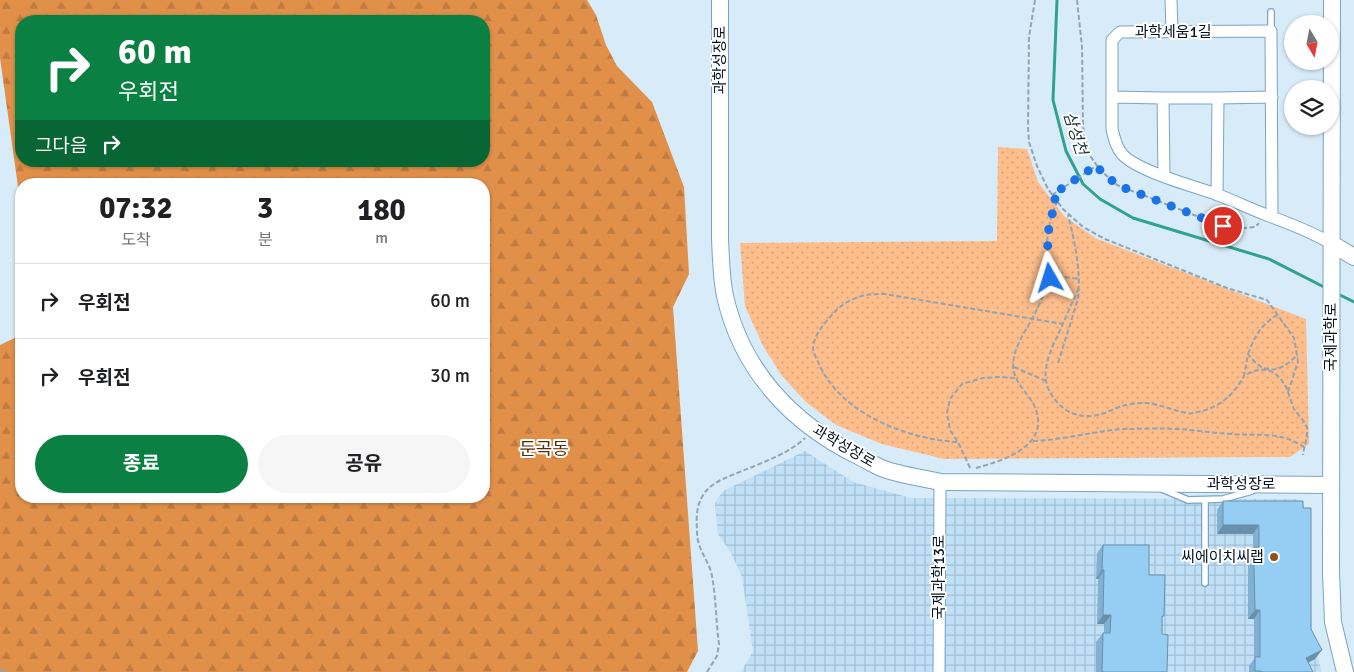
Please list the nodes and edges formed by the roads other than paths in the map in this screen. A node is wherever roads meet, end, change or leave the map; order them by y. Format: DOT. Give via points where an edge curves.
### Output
graph roads {
  1 [pos="720,0"];
  2 [pos="1171,0"];
  3 [pos="1332,0"];
  4 [pos="1271,12"];
  5 [pos="1271,31"];
  6 [pos="1172,32"];
  7 [pos="1112,97"];
  8 [pos="1272,97"];
  9 [pos="1163,98"];
  10 [pos="1218,98"];
  11 [pos="1164,176"];
  12 [pos="1217,194"];
  13 [pos="1271,216"];
  14 [pos="1332,244"];
  15 [pos="1354,257"];
  16 [pos="940,482"];
  17 [pos="1149,484"];
  18 [pos="1273,484"];
  19 [pos="1331,485"];
  20 [pos="1205,500"];
  21 [pos="1205,583"];
  22 [pos="939,672"];
  23 [pos="1345,672"];
  1 -- 16 [label="street, 과학성장로" via="720,238 725,296 739,340 758,374 786,406 814,430 839,447 884,469"];
  2 -- 6 [label="street"];
  3 -- 14 [label="street, 국제과학로"];
  4 -- 5 [label="lane"];
  5 -- 6 [label="street, 과학세움1길"];
  5 -- 8 [label="street"];
  6 -- 7 [label="street, 과학세움1길" via="1120,32 1112,40"];
  7 -- 9 [label="street"];
  7 -- 11 [label="street, 과학세움1길" via="1112,129 1122,154 1133,163"];
  8 -- 10 [label="street"];
  8 -- 13 [label="street"];
  9 -- 10 [label="street"];
  9 -- 11 [label="street"];
  10 -- 12 [label="street"];
  11 -- 12 [label="street, 과학세움1길"];
  12 -- 13 [label="street, 과학세움1길"];
  13 -- 14 [label="street, 과학세움1길"];
  14 -- 15 [label="street"];
  14 -- 19 [label="street, 국제과학로"];
  16 -- 17 [label="street, 과학성장로"];
  16 -- 22 [label="street, 국제과학13로"];
  17 -- 18 [label="street, 과학성장로"];
  17 -- 20 [label="lane" via="1188,500"];
  18 -- 19 [label="street, 과학성장로"];
  18 -- 20 [label="lane" via="1223,499"];
  19 -- 23 [label="street, 국제과학로" via="1332,622"];
  20 -- 21 [label="lane"];
}
